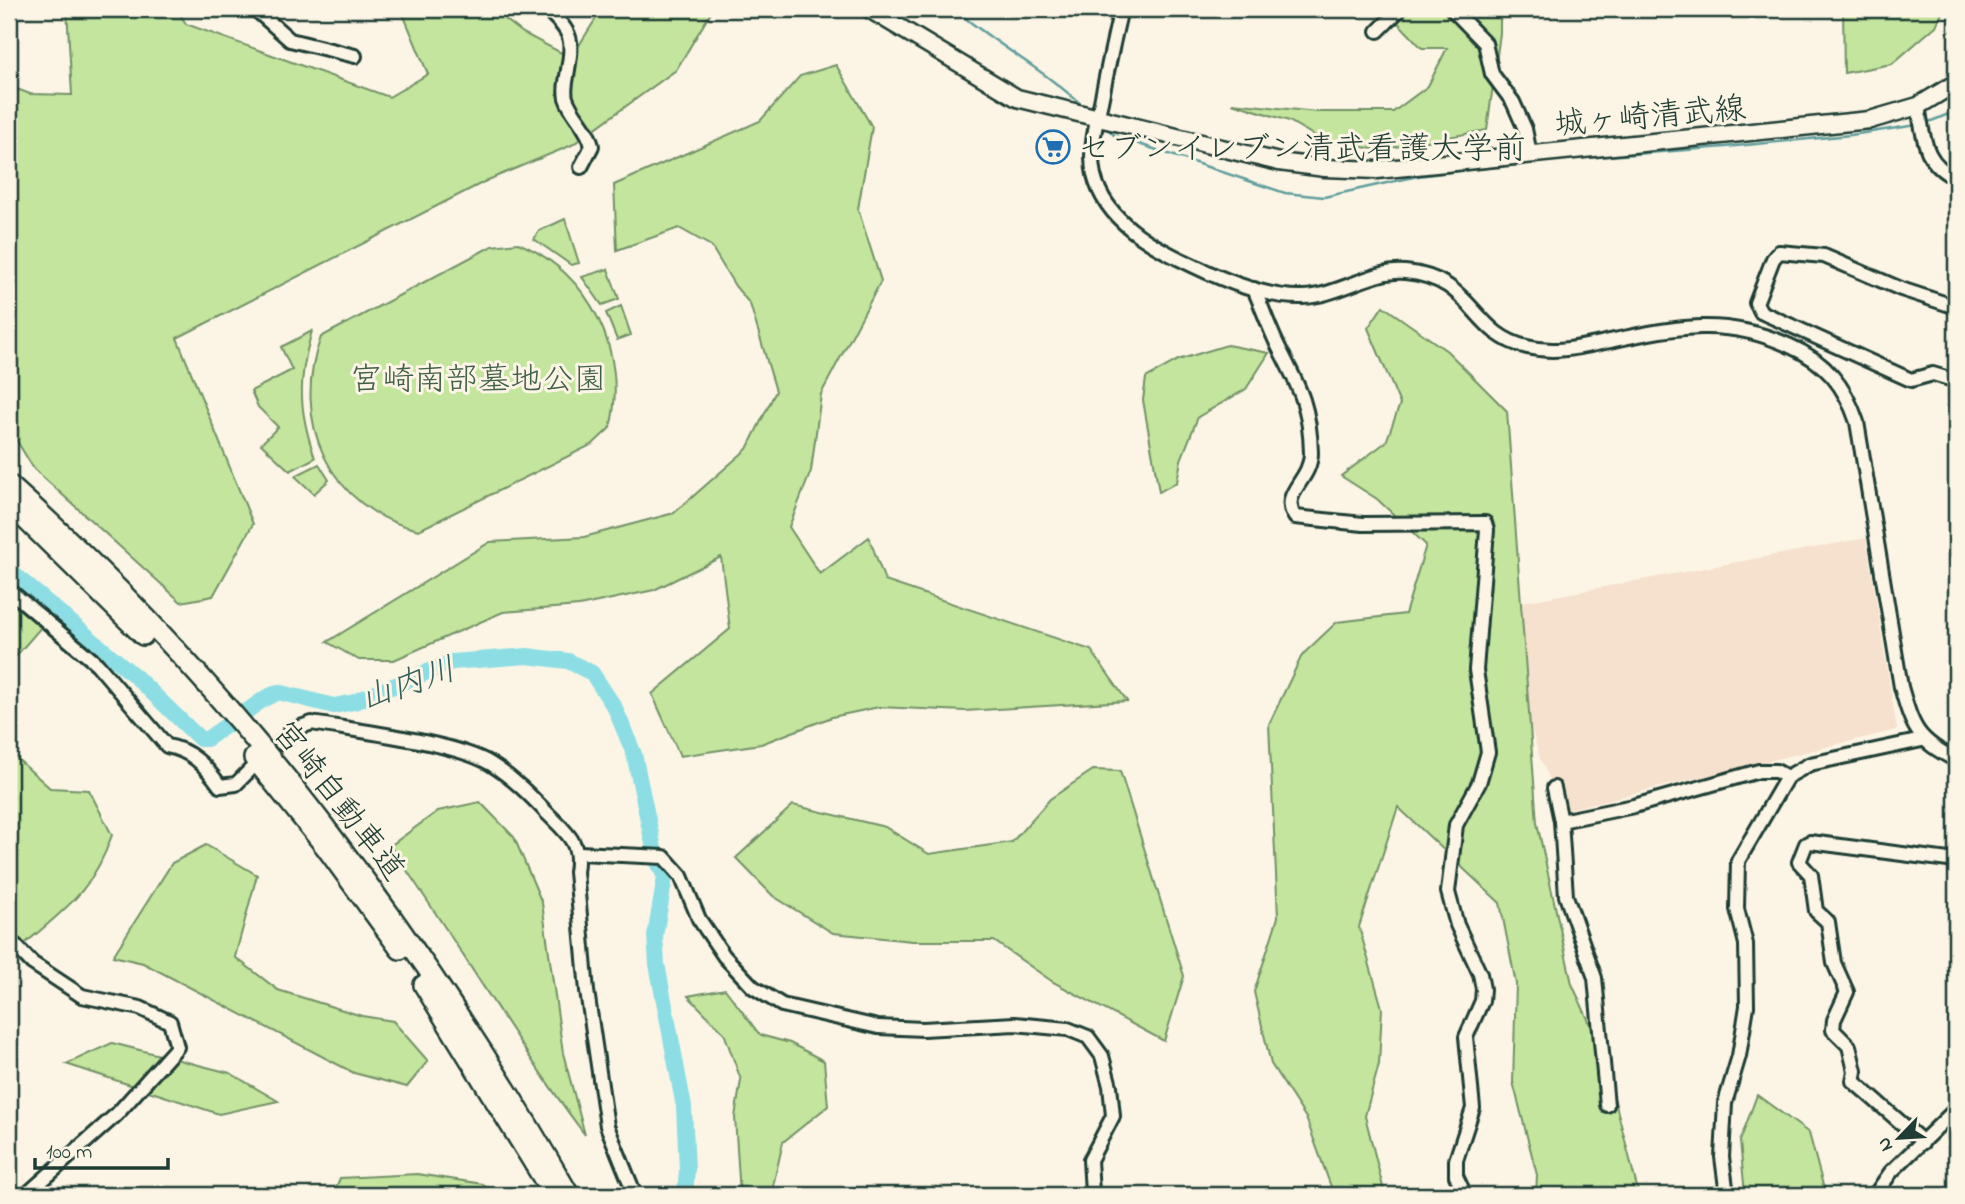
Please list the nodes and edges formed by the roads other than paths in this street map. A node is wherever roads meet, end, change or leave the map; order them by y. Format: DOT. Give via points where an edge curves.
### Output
graph roads {
  1 [pos="255,9"];
  2 [pos="546,9"];
  3 [pos="869,9"];
  4 [pos="1121,9"];
  5 [pos="1400,9"];
  6 [pos="1452,9"];
  7 [pos="1378,31"];
  8 [pos="355,56"];
  9 [pos="1956,83"];
  10 [pos="1918,106"];
  11 [pos="1093,118"];
  12 [pos="1530,154"];
  13 [pos="581,167"];
  14 [pos="1956,178"];
  15 [pos="1254,289"];
  16 [pos="1956,307"];
  17 [pos="1956,381"];
  18 [pos="9,471"];
  19 [pos="9,485"];
  20 [pos="9,503"];
  21 [pos="9,509"];
  22 [pos="38,530"];
  23 [pos="112,583"];
  24 [pos="9,590"];
  25 [pos="1922,740"];
  26 [pos="281,743"];
  27 [pos="1956,760"];
  28 [pos="251,769"];
  29 [pos="1787,777"];
  30 [pos="1554,788"];
  31 [pos="1561,821"];
  32 [pos="579,853"];
  33 [pos="1956,862"];
  34 [pos="15,945"];
  35 [pos="1607,1105"];
  36 [pos="1956,1109"];
  37 [pos="1923,1142"];
  38 [pos="26,1195"];
  39 [pos="554,1195"];
  40 [pos="569,1195"];
  41 [pos="635,1195"];
  42 [pos="1096,1195"];
  43 [pos="1465,1195"];
  44 [pos="1727,1195"];
  45 [pos="1875,1195"];
  1 -- 8 [label="street" via="290,40"];
  2 -- 13 [label="street" via="568,29 572,45 565,93 570,110 590,134 593,146"];
  3 -- 11 [label="main road, 城ヶ崎清武線" via="1008,94"];
  4 -- 11 [label="street"];
  5 -- 7 [label="street"];
  6 -- 12 [label="street" via="1485,43 1492,74 1513,102"];
  9 -- 10 [label="main road, 城ヶ崎清武線"];
  10 -- 12 [label="main road, 城ヶ崎清武線" via="1870,120"];
  10 -- 14 [label="street" via="1929,158"];
  11 -- 12 [label="main road, 城ヶ崎清武線" via="1279,162 1325,168 1377,170"];
  11 -- 15 [label="street" via="1094,175 1124,223 1167,254"];
  15 -- 25 [label="street" via="1305,297 1336,292 1387,274 1419,274 1451,286 1494,331 1522,346 1564,350 1715,325 1757,332 1814,359 1836,379 1857,422 1901,687"];
  15 -- 43 [label="street" via="1301,388 1307,412 1310,469 1290,499 1295,516 1363,524 1485,523 1487,530 1476,670 1488,752 1479,783 1454,829 1448,892 1483,989 1466,1037 1473,1108 1456,1160 1456,1176"];
  16 -- 17 [label="street" via="1824,256 1779,252 1756,303 1760,312 1911,380 1933,374"];
  18 -- 23 [label="highway" via="69,530"];
  19 -- 23 [label="highway, 宮崎自動車道"];
  20 -- 22 [label="highway, 宮崎自動車道"];
  21 -- 22 [label="highway"];
  22 -- 39 [label="highway, 宮崎自動車道" via="212,709 325,846 448,1022"];
  23 -- 40 [label="highway, 宮崎自動車道" via="252,735 374,890 489,1060"];
  24 -- 28 [label="street" via="97,664 167,746 184,749 220,786 236,784"];
  25 -- 27 [label="street"];
  25 -- 29 [label="street" via="1810,764"];
  26 -- 32 [label="street" via="292,730 312,723 446,748 488,762 522,786 568,834"];
  29 -- 31 [label="street" via="1776,771 1759,771"];
  29 -- 44 [label="street" via="1738,861 1737,909 1746,944 1747,1006 1725,1103 1722,1157"];
  30 -- 31 [label="street"];
  31 -- 35 [label="street" via="1566,896 1595,978"];
  32 -- 41 [label="street" via="576,872 587,991 607,1126"];
  32 -- 42 [label="street" via="664,857 681,876 699,919 724,956 753,987 791,1008 878,1027 1015,1024 1068,1029 1088,1037 1102,1056 1113,1101 1113,1116 1090,1160 1091,1192"];
  33 -- 37 [label="street" via="1810,842 1799,862 1811,875 1816,911 1828,922 1834,963 1845,983 1847,992 1833,1030 1849,1046 1853,1081"];
  34 -- 38 [label="street" via="32,963 82,996 141,1008 170,1022 177,1047 120,1111"];
  36 -- 37 [label="street"];
  37 -- 45 [label="street" via="1891,1172"];
}
